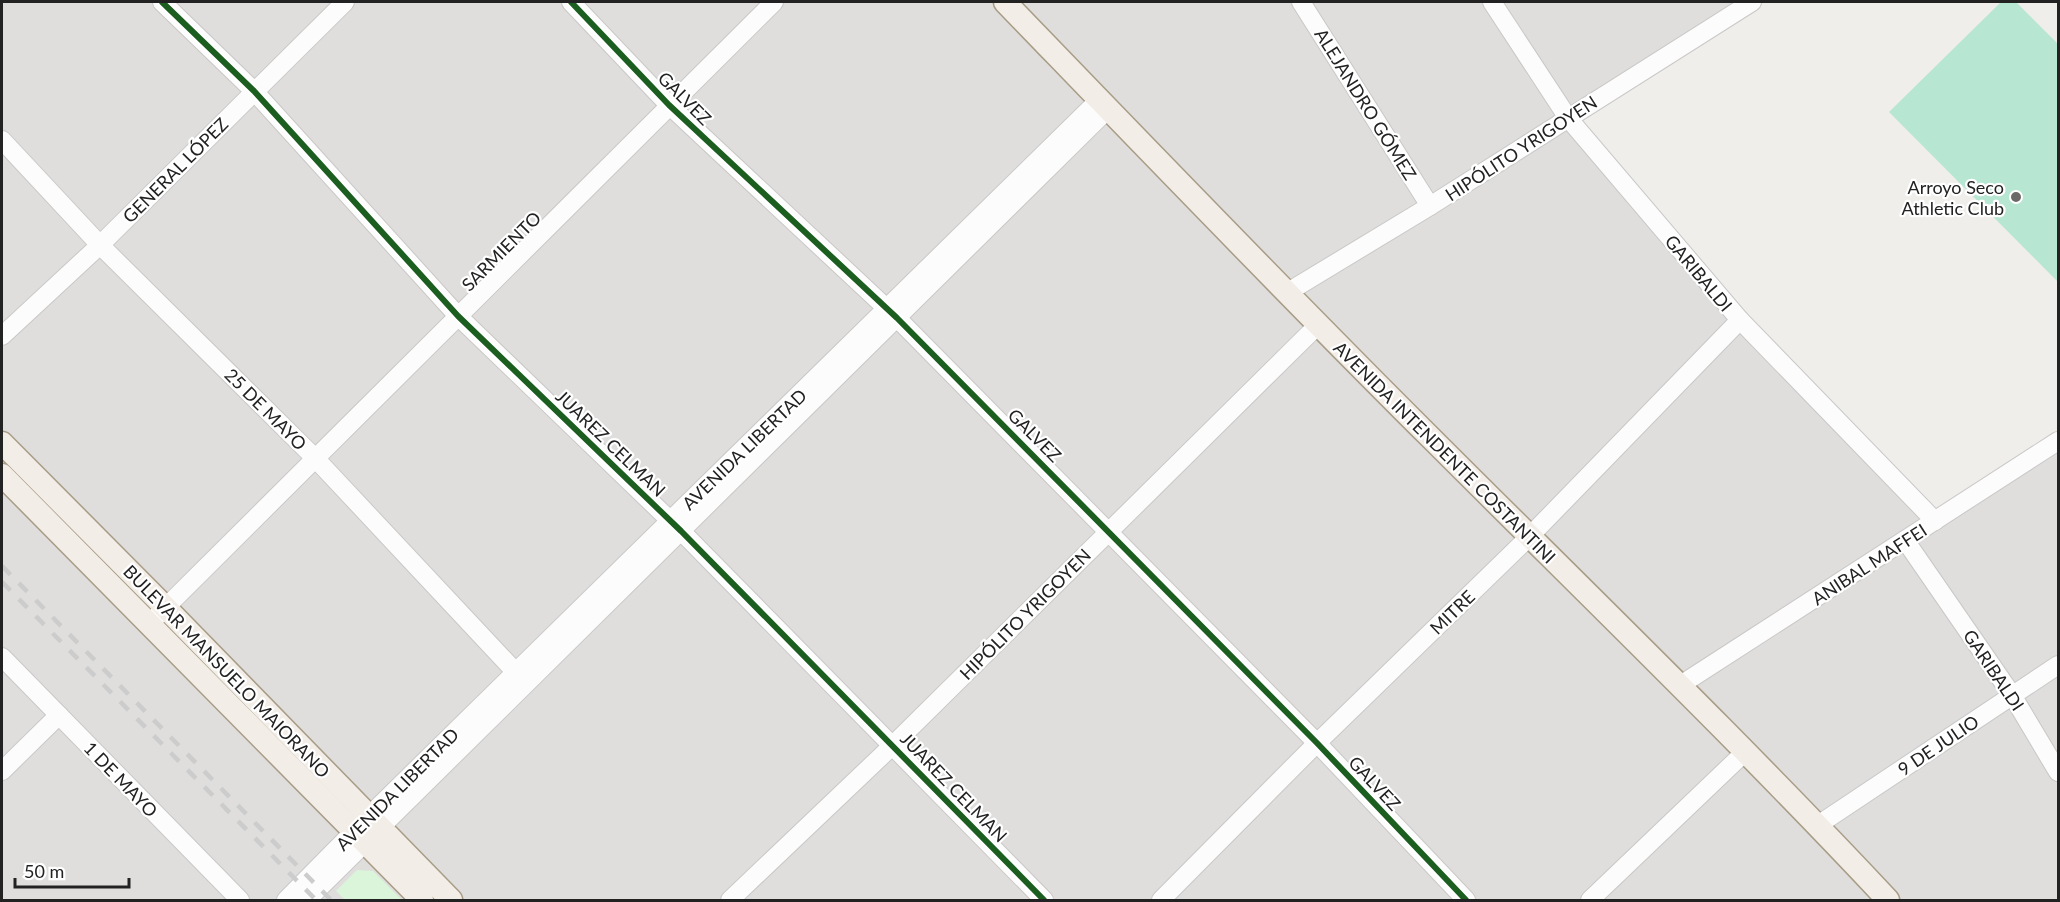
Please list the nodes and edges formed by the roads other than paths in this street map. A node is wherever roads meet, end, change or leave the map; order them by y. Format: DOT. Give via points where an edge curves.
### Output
graph roads {
  1 [pos="162,2"];
  2 [pos="345,2"];
  3 [pos="572,2"];
  4 [pos="774,2"];
  5 [pos="1008,2"];
  6 [pos="1301,2"];
  7 [pos="1492,2"];
  8 [pos="1752,2"];
  9 [pos="1728,7"];
  10 [pos="254,91"];
  11 [pos="1104,104"];
  12 [pos="669,105"];
  13 [pos="1568,118"];
  14 [pos="2,140"];
  15 [pos="1430,206"];
  16 [pos="100,245"];
  17 [pos="1288,292"];
  18 [pos="892,313"];
  19 [pos="458,316"];
  20 [pos="1740,320"];
  21 [pos="1318,325"];
  22 [pos="2,336"];
  23 [pos="2058,441"];
  24 [pos="2,443"];
  25 [pos="315,458"];
  26 [pos="2,475"];
  27 [pos="1935,521"];
  28 [pos="676,526"];
  29 [pos="1109,531"];
  30 [pos="1529,537"];
  31 [pos="1905,540"];
  32 [pos="165,607"];
  33 [pos="148,624"];
  34 [pos="2,657"];
  35 [pos="2058,665"];
  36 [pos="522,678"];
  37 [pos="1679,686"];
  38 [pos="2012,695"];
  39 [pos="59,716"];
  40 [pos="1317,743"];
  41 [pos="892,746"];
  42 [pos="1745,752"];
  43 [pos="2,771"];
  44 [pos="2058,772"];
  45 [pos="1818,825"];
  46 [pos="366,830"];
  47 [pos="240,900"];
  48 [pos="286,900"];
  49 [pos="307,900"];
  50 [pos="422,900"];
  51 [pos="451,900"];
  52 [pos="730,900"];
  53 [pos="1044,900"];
  54 [pos="1161,900"];
  55 [pos="1466,900"];
  56 [pos="1590,900"];
  57 [pos="1888,900"];
  1 -- 10 [label="street, JUAREZ CELMAN"];
  2 -- 10 [label="street, GENERAL LÓPEZ"];
  3 -- 12 [label="street, GALVEZ"];
  4 -- 12 [label="street, SARMIENTO"];
  5 -- 11 [label="main road, AVENIDA INTENDENTE COSTANTINI"];
  6 -- 15 [label="street, ALEJANDRO GÓMEZ"];
  7 -- 13 [label="street, GARIBALDI"];
  8 -- 9 [label="street, HIPÓLITO YRIGOYEN"];
  9 -- 13 [label="street, HIPÓLITO YRIGOYEN"];
  10 -- 16 [label="street, GENERAL LÓPEZ"];
  10 -- 19 [label="street, JUAREZ CELMAN"];
  11 -- 17 [label="main road, AVENIDA INTENDENTE COSTANTINI"];
  11 -- 18 [label="street, AVENIDA LIBERTAD"];
  12 -- 18 [label="street, GALVEZ"];
  12 -- 19 [label="street, SARMIENTO"];
  13 -- 15 [label="street, HIPÓLITO YRIGOYEN"];
  13 -- 20 [label="street, GARIBALDI"];
  14 -- 16 [label="street, 25 DE MAYO"];
  15 -- 17 [label="street, HIPÓLITO YRIGOYEN"];
  16 -- 22 [label="street, GENERAL LÓPEZ"];
  16 -- 25 [label="street, 25 DE MAYO"];
  17 -- 21 [label="main road, AVENIDA INTENDENTE COSTANTINI"];
  18 -- 28 [label="street, AVENIDA LIBERTAD"];
  18 -- 29 [label="street, GALVEZ"];
  19 -- 25 [label="street, SARMIENTO"];
  19 -- 28 [label="street, JUAREZ CELMAN"];
  20 -- 27 [label="street, GARIBALDI"];
  20 -- 30 [label="street, MITRE"];
  21 -- 29 [label="street, HIPÓLITO YRIGOYEN"];
  21 -- 30 [label="main road, AVENIDA INTENDENTE COSTANTINI"];
  23 -- 27 [label="street, ANIBAL MAFFEI"];
  24 -- 32 [label="main road, BULEVAR MANSUELO MAIORANO"];
  25 -- 32 [label="street, SARMIENTO"];
  25 -- 36 [label="street, 25 DE MAYO"];
  26 -- 33 [label="main road, BULEVAR MANSUELO MAIORANO"];
  27 -- 31 [label="street, ANIBAL MAFFEI"];
  28 -- 36 [label="street, AVENIDA LIBERTAD"];
  28 -- 41 [label="street, JUAREZ CELMAN"];
  29 -- 40 [label="street, GALVEZ"];
  29 -- 41 [label="street, HIPÓLITO YRIGOYEN"];
  30 -- 37 [label="main road, AVENIDA INTENDENTE COSTANTINI"];
  30 -- 40 [label="street, MITRE"];
  31 -- 37 [label="street, ANIBAL MAFFEI"];
  31 -- 38 [label="street, GARIBALDI"];
  32 -- 33 [label="street, SARMIENTO"];
  32 -- 46 [label="main road, BULEVAR MANSUELO MAIORANO"];
  33 -- 46 [label="main road, BULEVAR MANSUELO MAIORANO"];
  34 -- 39 [label="street, 1 DE MAYO"];
  35 -- 38 [label="street, 9 DE JULIO"];
  36 -- 46 [label="street, AVENIDA LIBERTAD"];
  37 -- 42 [label="main road, AVENIDA INTENDENTE COSTANTINI"];
  38 -- 44 [label="street, GARIBALDI"];
  38 -- 45 [label="street, 9 DE JULIO"];
  39 -- 43 [label="street"];
  39 -- 47 [label="street, 1 DE MAYO"];
  40 -- 54 [label="street, MITRE"];
  40 -- 55 [label="street, GALVEZ"];
  41 -- 52 [label="street, HIPÓLITO YRIGOYEN"];
  41 -- 53 [label="street, JUAREZ CELMAN"];
  42 -- 45 [label="main road, AVENIDA INTENDENTE COSTANTINI"];
  42 -- 56 [label="street"];
  45 -- 57 [label="main road, AVENIDA INTENDENTE COSTANTINI"];
  46 -- 48 [label="street, AVENIDA LIBERTAD"];
  46 -- 49 [label="street, AVENIDA LIBERTAD"];
  46 -- 50 [label="main road, BULEVAR MANSUELO MAIORANO"];
  46 -- 51 [label="main road, BULEVAR MANSUELO MAIORANO"];
}
